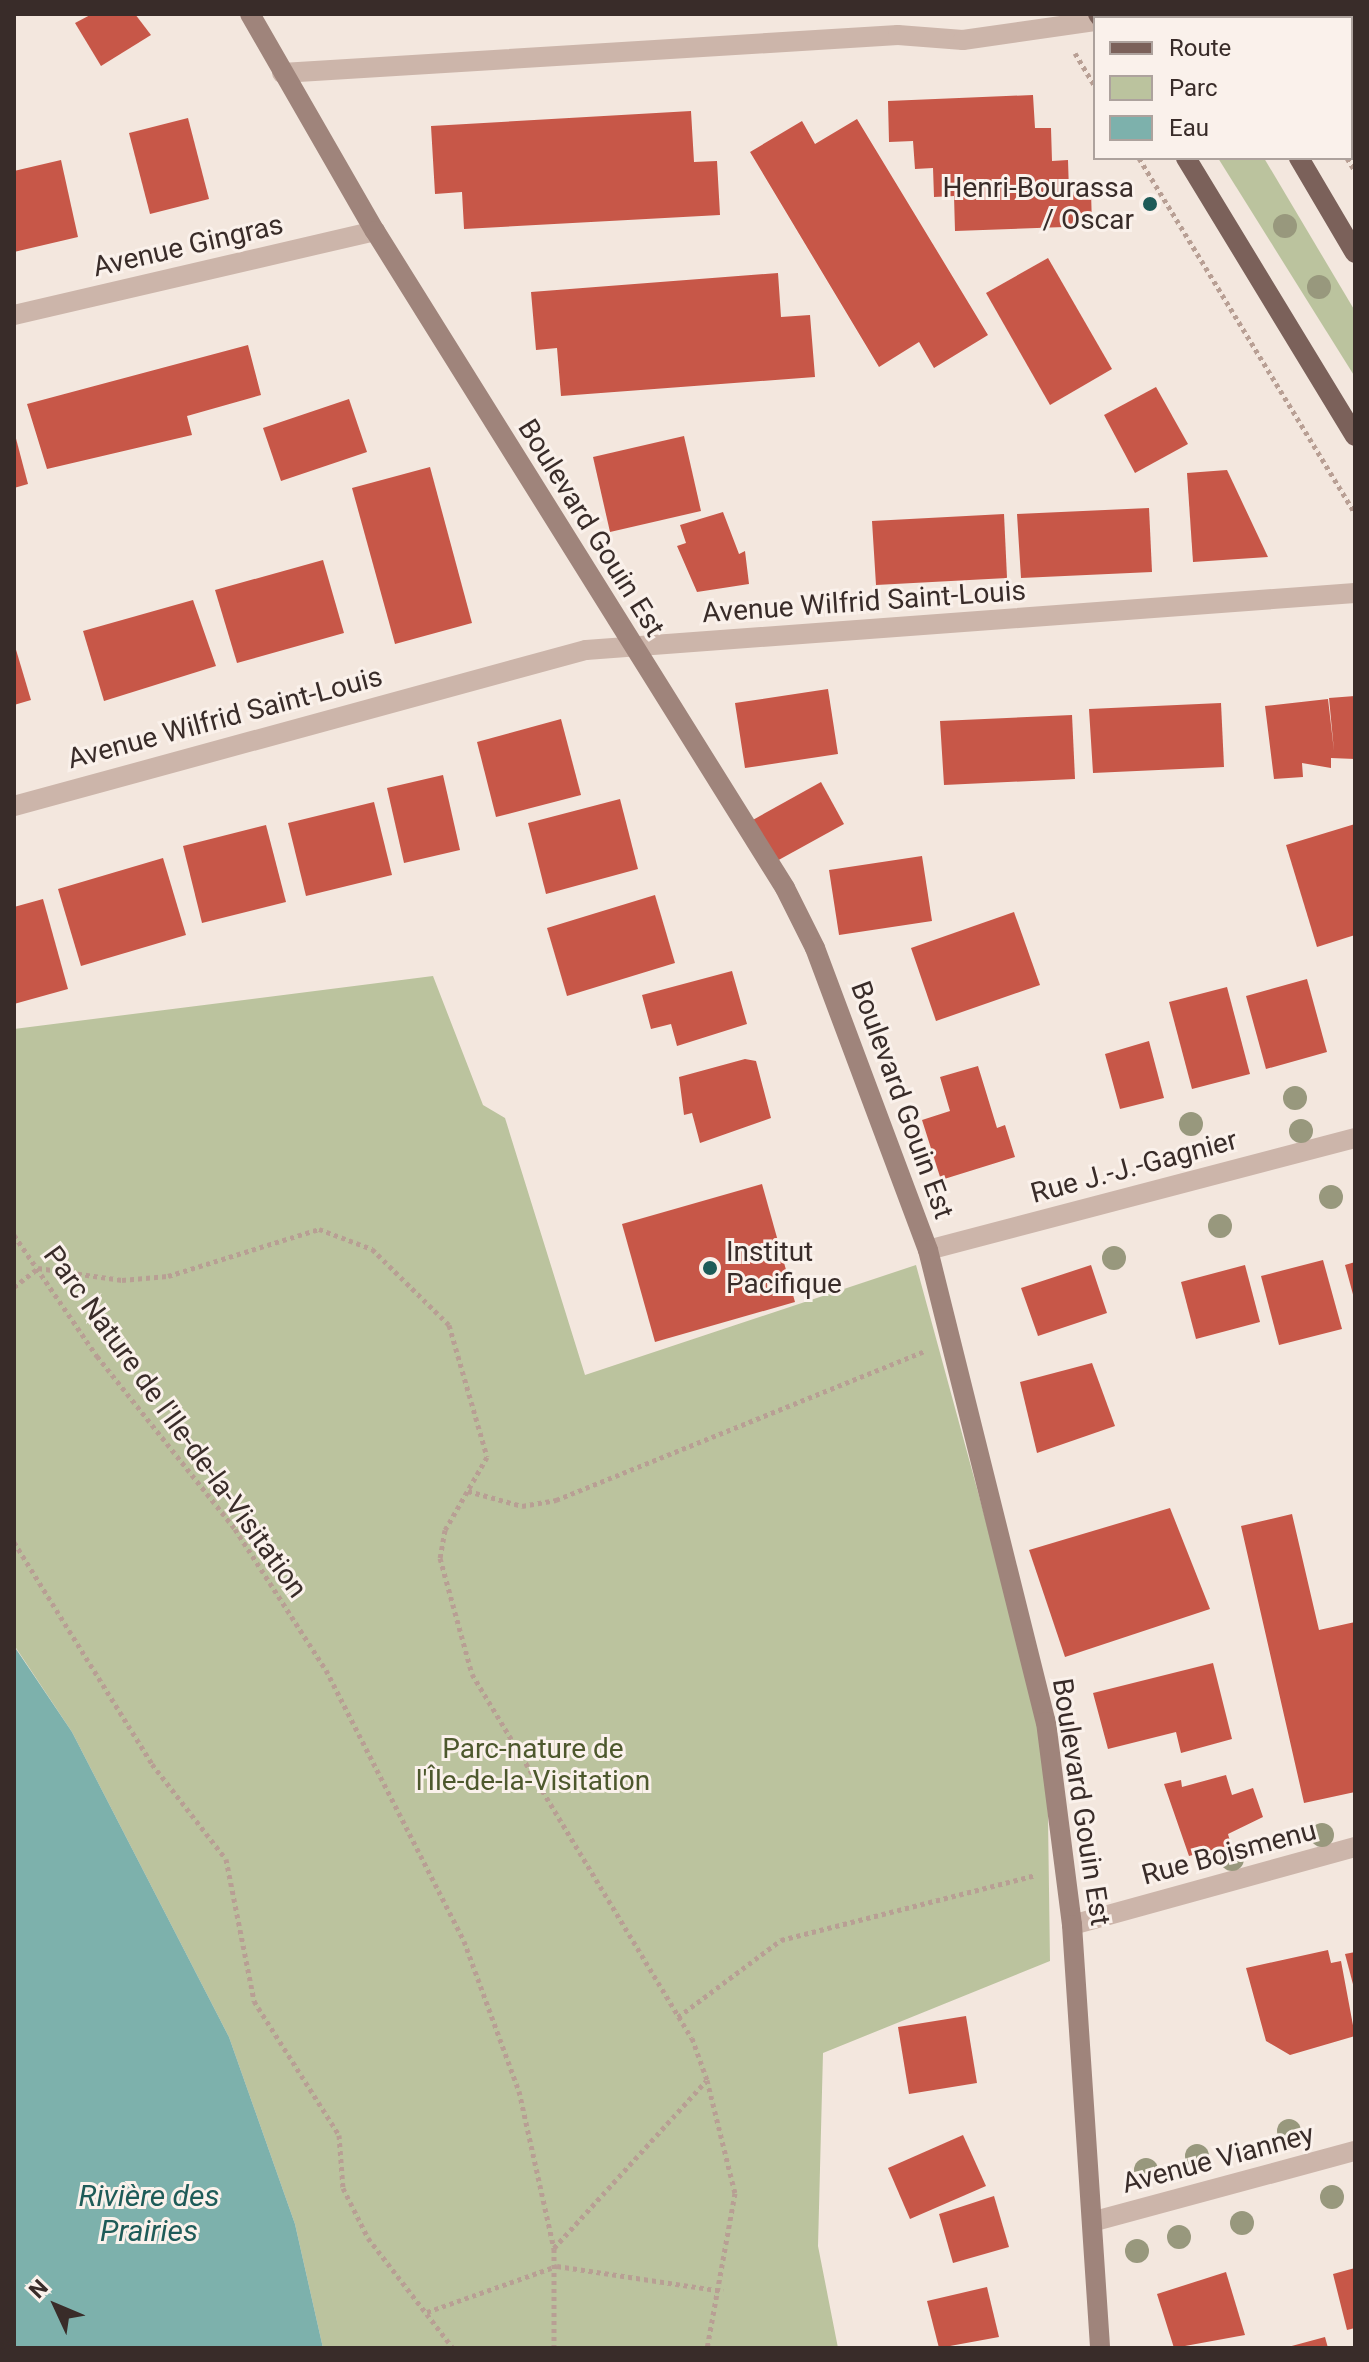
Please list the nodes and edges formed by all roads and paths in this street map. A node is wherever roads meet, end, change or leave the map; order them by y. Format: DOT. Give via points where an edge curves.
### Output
graph roads {
  1 [pos="250,14"];
  2 [pos="1093,21"];
  3 [pos="1079,60"];
  4 [pos="282,73"];
  5 [pos="1093,83"];
  6 [pos="1140,160"];
  7 [pos="1187,160"];
  8 [pos="1300,160"];
  9 [pos="375,231"];
  10 [pos="1355,253"];
  11 [pos="14,315"];
  12 [pos="1355,436"];
  13 [pos="1355,513"];
  14 [pos="1355,593"];
  15 [pos="629,644"];
  16 [pos="14,806"];
  17 [pos="1355,1138"];
  18 [pos="14,1235"];
  19 [pos="928,1250"];
  20 [pos="38,1268"];
  21 [pos="14,1287"];
  22 [pos="950,1340"];
  23 [pos="468,1491"];
  24 [pos="14,1542"];
  25 [pos="1355,1847"];
  26 [pos="1063,1868"];
  27 [pos="1072,1925"];
  28 [pos="678,2017"];
  29 [pos="707,2080"];
  30 [pos="1355,2151"];
  31 [pos="1095,2221"];
  32 [pos="554,2249"];
  33 [pos="557,2266"];
  34 [pos="723,2291"];
  35 [pos="427,2312"];
  36 [pos="453,2348"];
  37 [pos="554,2348"];
  38 [pos="707,2348"];
  39 [pos="1100,2348"];
  1 -- 4 [label="street, Boulevard Gouin Est"];
  2 -- 4 [label="street" via="963,40 898,35"];
  3 -- 5 [label="path"];
  4 -- 9 [label="street, Boulevard Gouin Est"];
  6 -- 13 [label="path"];
  7 -- 12 [label="main road"];
  8 -- 10 [label="main road"];
  9 -- 11 [label="street, Avenue Gingras"];
  9 -- 15 [label="street, Boulevard Gouin Est"];
  14 -- 15 [label="street, Avenue Wilfrid Saint-Louis"];
  15 -- 16 [label="street, Avenue Wilfrid Saint-Louis" via="566,653"];
  15 -- 19 [label="street, Boulevard Gouin Est" via="746,817 815,948"];
  17 -- 19 [label="street, Rue J.-J.-Gagnier"];
  18 -- 20 [label="path, Parc Nature de l'Ile-de-la-Visitation"];
  19 -- 22 [label="street, Boulevard Gouin Est"];
  20 -- 21 [label="path"];
  20 -- 23 [label="path" via="122,1280 168,1276 319,1229 372,1249 449,1325 487,1457"];
  20 -- 32 [label="path, Parc Nature de l'Ile-de-la-Visitation" via="97,1356 235,1529 326,1670 464,1941 519,2091"];
  22 -- 23 [label="path" via="556,1500 522,1506"];
  22 -- 26 [label="street, Boulevard Gouin Est" via="1046,1722"];
  23 -- 28 [label="path" via="445,1530 440,1558 472,1674"];
  24 -- 35 [label="path" via="152,1764 226,1859 254,2001 339,2135 343,2188 368,2238"];
  25 -- 27 [label="street, Rue Boismenu"];
  26 -- 27 [label="street, Boulevard Gouin Est"];
  26 -- 28 [label="path" via="781,1940"];
  27 -- 31 [label="street, Boulevard Gouin Est"];
  28 -- 29 [label="path"];
  29 -- 32 [label="path"];
  29 -- 34 [label="path" via="735,2193"];
  30 -- 31 [label="street, Avenue Vianney"];
  31 -- 39 [label="street, Boulevard Gouin Est"];
  32 -- 33 [label="path, Parc Nature de l'Ile-de-la-Visitation"];
  33 -- 34 [label="path"];
  33 -- 35 [label="path"];
  33 -- 37 [label="path, Parc Nature de l'Ile-de-la-Visitation"];
  34 -- 38 [label="path"];
  35 -- 36 [label="path"];
}
